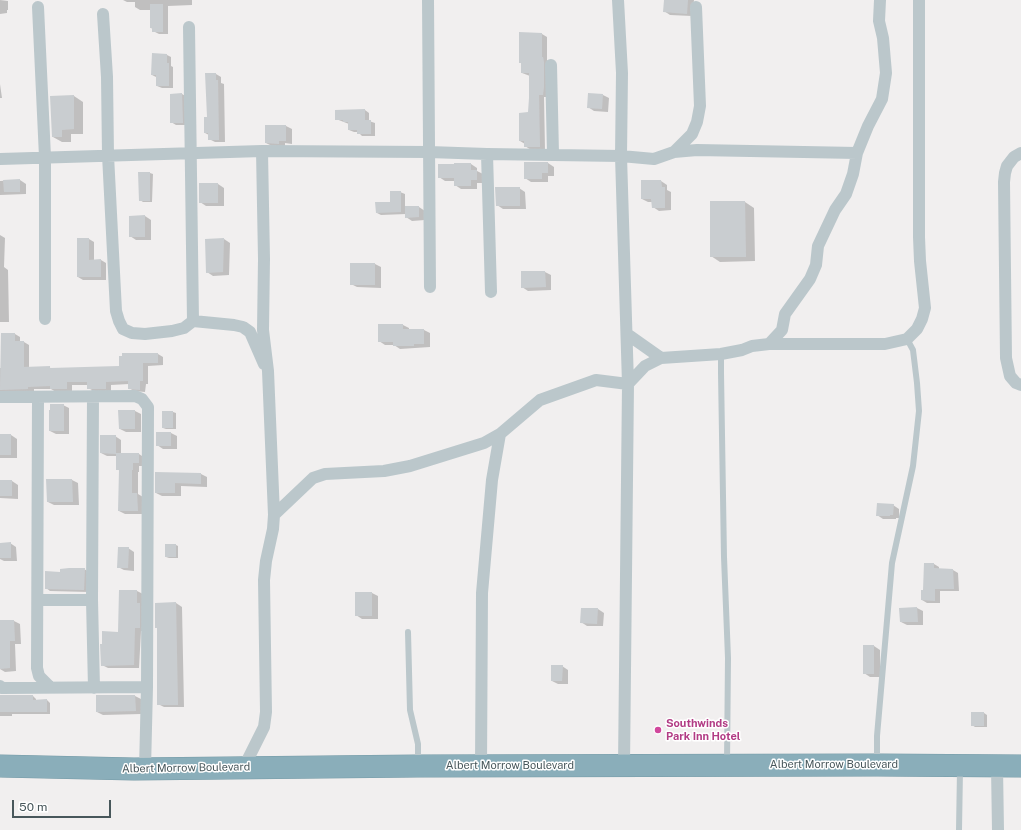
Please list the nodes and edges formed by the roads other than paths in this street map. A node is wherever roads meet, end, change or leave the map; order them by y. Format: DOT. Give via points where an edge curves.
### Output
graph roads {
  1 [pos="428,0"];
  2 [pos="618,0"];
  3 [pos="880,0"];
  4 [pos="919,0"];
  5 [pos="38,7"];
  6 [pos="696,7"];
  7 [pos="103,14"];
  8 [pos="189,27"];
  9 [pos="551,65"];
  10 [pos="262,151"];
  11 [pos="429,152"];
  12 [pos="674,152"];
  13 [pos="856,153"];
  14 [pos="1021,153"];
  15 [pos="191,154"];
  16 [pos="487,154"];
  17 [pos="553,154"];
  18 [pos="108,155"];
  19 [pos="622,156"];
  20 [pos="45,157"];
  21 [pos="0,159"];
  22 [pos="430,287"];
  23 [pos="491,292"];
  24 [pos="45,318"];
  25 [pos="193,321"];
  26 [pos="627,334"];
  27 [pos="907,339"];
  28 [pos="769,344"];
  29 [pos="721,354"];
  30 [pos="661,358"];
  31 [pos="268,371"];
  32 [pos="628,384"];
  33 [pos="1021,385"];
  34 [pos="93,396"];
  35 [pos="0,397"];
  36 [pos="38,397"];
  37 [pos="500,434"];
  38 [pos="274,515"];
  39 [pos="38,600"];
  40 [pos="92,600"];
  41 [pos="408,632"];
  42 [pos="0,686"];
  43 [pos="50,687"];
  44 [pos="147,687"];
  45 [pos="94,688"];
  46 [pos="727,765"];
  47 [pos="877,765"];
  48 [pos="0,766"];
  49 [pos="418,766"];
  50 [pos="481,766"];
  51 [pos="624,766"];
  52 [pos="960,766"];
  53 [pos="1021,766"];
  54 [pos="244,767"];
  55 [pos="997,767"];
  56 [pos="145,769"];
  57 [pos="959,830"];
  58 [pos="998,830"];
  1 -- 11 [label="street"];
  2 -- 19 [label="street" via="622,72"];
  3 -- 13 [label="street" via="879,21 886,73 882,99"];
  4 -- 27 [label="street" via="919,237 925,308 917,329"];
  5 -- 20 [label="street"];
  6 -- 12 [label="street" via="700,106 692,134"];
  7 -- 18 [label="street"];
  8 -- 15 [label="street"];
  9 -- 17 [label="street"];
  10 -- 11 [label="street"];
  10 -- 15 [label="street"];
  10 -- 31 [label="street" via="263,330"];
  11 -- 16 [label="street"];
  11 -- 22 [label="street"];
  12 -- 13 [label="street" via="697,150"];
  12 -- 19 [label="street" via="654,159"];
  13 -- 28 [label="street" via="849,186 818,246 816,265 810,279 785,314 782,330"];
  14 -- 33 [label="street" via="1006,166 1004,182 1006,358 1010,376"];
  15 -- 18 [label="street"];
  15 -- 25 [label="street"];
  16 -- 17 [label="street"];
  16 -- 23 [label="street"];
  17 -- 19 [label="street"];
  18 -- 20 [label="street"];
  18 -- 25 [label="street" via="116,311 122,329 132,333 158,333 184,328"];
  19 -- 26 [label="street"];
  20 -- 21 [label="street"];
  20 -- 24 [label="street"];
  25 -- 31 [label="street" via="243,327 250,332"];
  26 -- 30 [label="street"];
  26 -- 32 [label="street"];
  27 -- 28 [label="street" via="885,344"];
  27 -- 47 [label="lane" via="913,350 919,411 913,466 892,563 877,736"];
  28 -- 29 [label="street"];
  29 -- 30 [label="street"];
  29 -- 46 [label="lane" via="728,658"];
  30 -- 32 [label="street" via="645,366"];
  31 -- 38 [label="street"];
  32 -- 37 [label="street" via="596,380 540,400"];
  32 -- 51 [label="street"];
  34 -- 36 [label="street"];
  34 -- 40 [label="street"];
  34 -- 44 [label="street" via="135,396 142,399 148,407"];
  35 -- 36 [label="street"];
  36 -- 39 [label="street"];
  37 -- 38 [label="street" via="484,444 410,466 384,471 325,474 313,478"];
  37 -- 50 [label="street" via="492,480 482,593"];
  38 -- 54 [label="street" via="264,580 266,712 264,727"];
  39 -- 40 [label="street"];
  39 -- 43 [label="street" via="37,668 39,676"];
  40 -- 45 [label="street"];
  41 -- 49 [label="lane" via="410,710 418,744"];
  42 -- 43 [label="street"];
  43 -- 45 [label="street"];
  44 -- 45 [label="street"];
  44 -- 56 [label="street"];
  46 -- 47 [label="highway, Albert Morrow Boulevard"];
  46 -- 51 [label="highway, Albert Morrow Boulevard"];
  47 -- 52 [label="highway, Albert Morrow Boulevard"];
  48 -- 56 [label="highway, Albert Morrow Boulevard"];
  49 -- 50 [label="highway, Albert Morrow Boulevard"];
  49 -- 54 [label="highway, Albert Morrow Boulevard"];
  50 -- 51 [label="highway, Albert Morrow Boulevard"];
  52 -- 55 [label="highway, Albert Morrow Boulevard"];
  52 -- 57 [label="lane"];
  53 -- 55 [label="highway, Albert Morrow Boulevard"];
  54 -- 56 [label="highway, Albert Morrow Boulevard"];
  55 -- 58 [label="street"];
}
